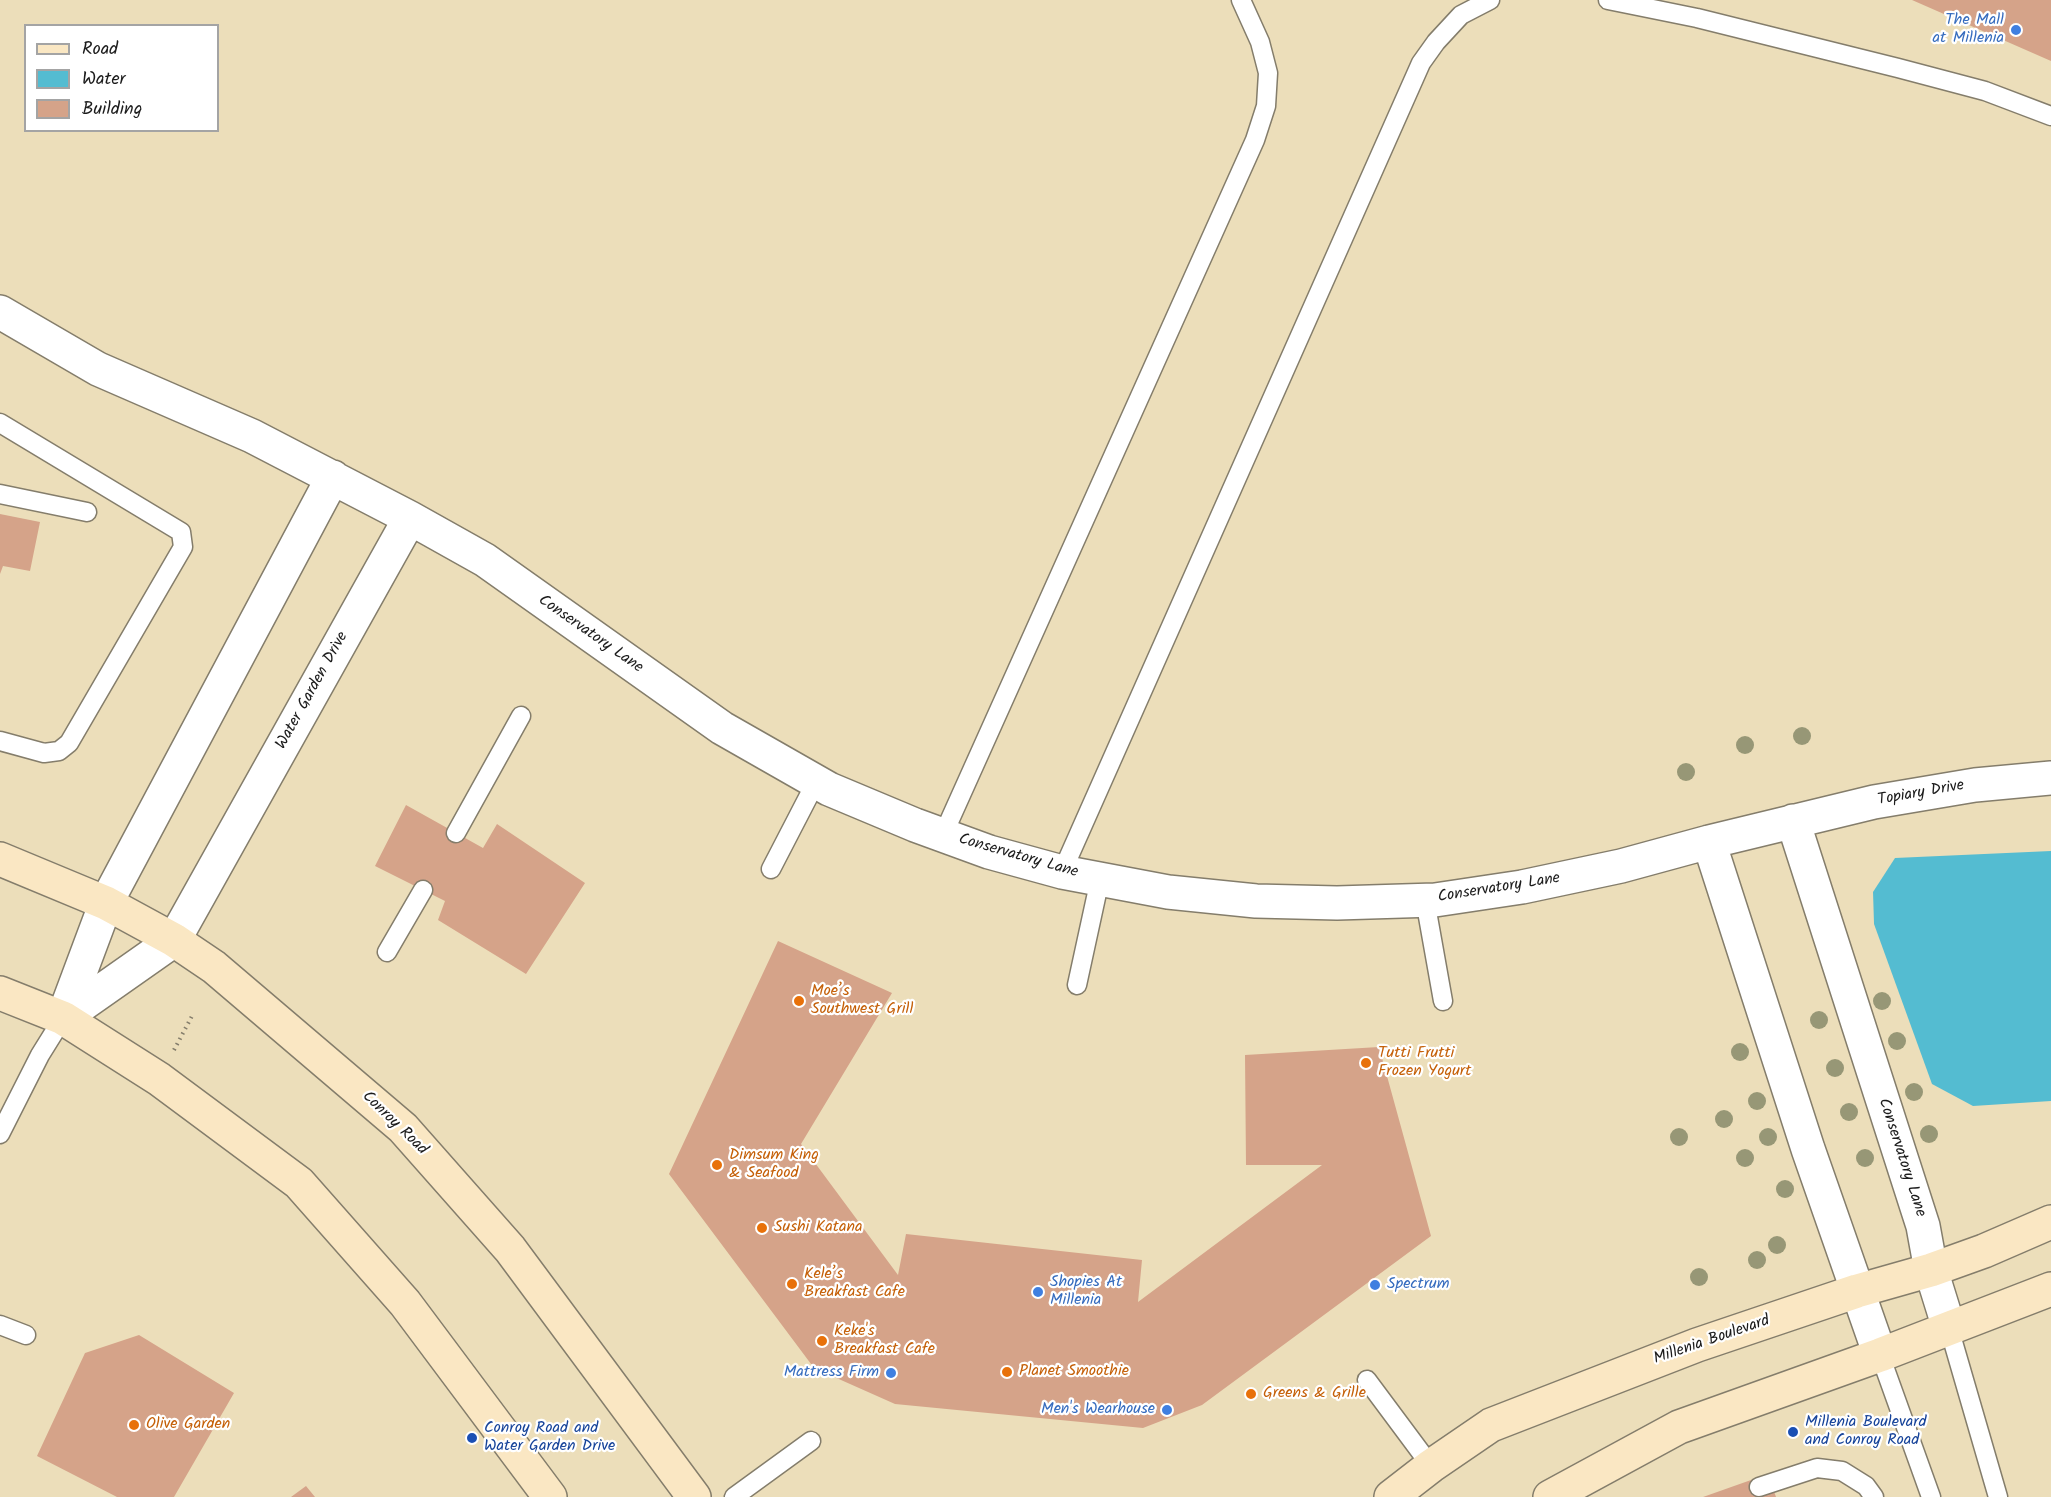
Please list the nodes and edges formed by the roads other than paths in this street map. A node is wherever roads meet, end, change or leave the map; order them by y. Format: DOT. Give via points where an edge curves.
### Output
graph roads {
  1 [pos="1241,0"];
  2 [pos="1490,0"];
  3 [pos="1608,0"];
  4 [pos="2051,116"];
  5 [pos="0,312"];
  6 [pos="0,423"];
  7 [pos="333,477"];
  8 [pos="0,494"];
  9 [pos="87,512"];
  10 [pos="410,518"];
  11 [pos="521,716"];
  12 [pos="0,741"];
  13 [pos="2051,778"];
  14 [pos="816,782"];
  15 [pos="1793,821"];
  16 [pos="456,833"];
  17 [pos="943,835"];
  18 [pos="1709,842"];
  19 [pos="0,859"];
  20 [pos="771,869"];
  21 [pos="1062,872"];
  22 [pos="1100,879"];
  23 [pos="423,890"];
  24 [pos="1425,900"];
  25 [pos="106,903"];
  26 [pos="174,940"];
  27 [pos="387,952"];
  28 [pos="1077,985"];
  29 [pos="0,993"];
  30 [pos="1443,1001"];
  31 [pos="63,1018"];
  32 [pos="0,1134"];
  33 [pos="2051,1222"];
  34 [pos="1930,1270"];
  35 [pos="2051,1289"];
  36 [pos="1857,1291"];
  37 [pos="0,1324"];
  38 [pos="1949,1328"];
  39 [pos="26,1335"];
  40 [pos="1880,1355"];
  41 [pos="1367,1380"];
  42 [pos="811,1441"];
  43 [pos="1431,1466"];
  44 [pos="1765,1492"];
  45 [pos="550,1497"];
  46 [pos="694,1497"];
  47 [pos="734,1497"];
  48 [pos="1391,1497"];
  49 [pos="1550,1497"];
  50 [pos="1874,1497"];
  51 [pos="1931,1497"];
  52 [pos="1998,1497"];
  1 -- 17 [label="lane" via="1260,42 1268,73 1266,106 1255,140"];
  2 -- 21 [label="lane" via="1461,15 1421,63"];
  3 -- 4 [label="lane" via="1697,18 1916,73"];
  5 -- 7 [label="street" via="98,369 252,436"];
  6 -- 12 [label="lane" via="182,532 183,547 69,743 59,752 44,753"];
  7 -- 10 [label="street"];
  7 -- 25 [label="street"];
  8 -- 9 [label="lane"];
  10 -- 14 [label="street, Conservatory Lane" via="485,560 722,728"];
  10 -- 26 [label="street, Water Garden Drive"];
  11 -- 16 [label="lane"];
  13 -- 15 [label="street, Topiary Drive" via="1926,793"];
  14 -- 17 [label="street, Conservatory Lane"];
  14 -- 20 [label="lane"];
  15 -- 18 [label="street, Conservatory Lane"];
  15 -- 34 [label="street, Conservatory Lane" via="1923,1226"];
  17 -- 21 [label="street, Conservatory Lane"];
  18 -- 24 [label="street, Conservatory Lane" via="1522,887"];
  18 -- 36 [label="street"];
  19 -- 25 [label="main road, Conroy Road"];
  21 -- 22 [label="street, Conservatory Lane"];
  22 -- 24 [label="street, Conservatory Lane" via="1168,892 1256,901"];
  22 -- 28 [label="lane"];
  23 -- 27 [label="lane"];
  24 -- 30 [label="lane"];
  25 -- 26 [label="main road, Conroy Road"];
  25 -- 31 [label="street"];
  26 -- 31 [label="street"];
  26 -- 46 [label="main road, Conroy Road" via="214,968 403,1128 510,1250"];
  29 -- 31 [label="main road"];
  31 -- 32 [label="lane"];
  31 -- 45 [label="main road" via="159,1079 299,1183 405,1304"];
  33 -- 34 [label="main road, Millenia Boulevard"];
  34 -- 36 [label="main road, Millenia Boulevard"];
  34 -- 38 [label="street, Conservatory Lane"];
  35 -- 38 [label="main road"];
  36 -- 40 [label="street"];
  36 -- 43 [label="main road, Millenia Boulevard" via="1697,1345 1491,1425"];
  37 -- 39 [label="lane"];
  38 -- 40 [label="main road"];
  38 -- 52 [label="lane"];
  40 -- 49 [label="main road" via="1679,1427"];
  40 -- 51 [label="lane"];
  41 -- 43 [label="lane"];
  42 -- 47 [label="lane"];
  43 -- 48 [label="main road, Millenia Boulevard"];
  44 -- 50 [label="lane" via="1783,1479 1817,1468 1842,1471 1866,1486"];
}
